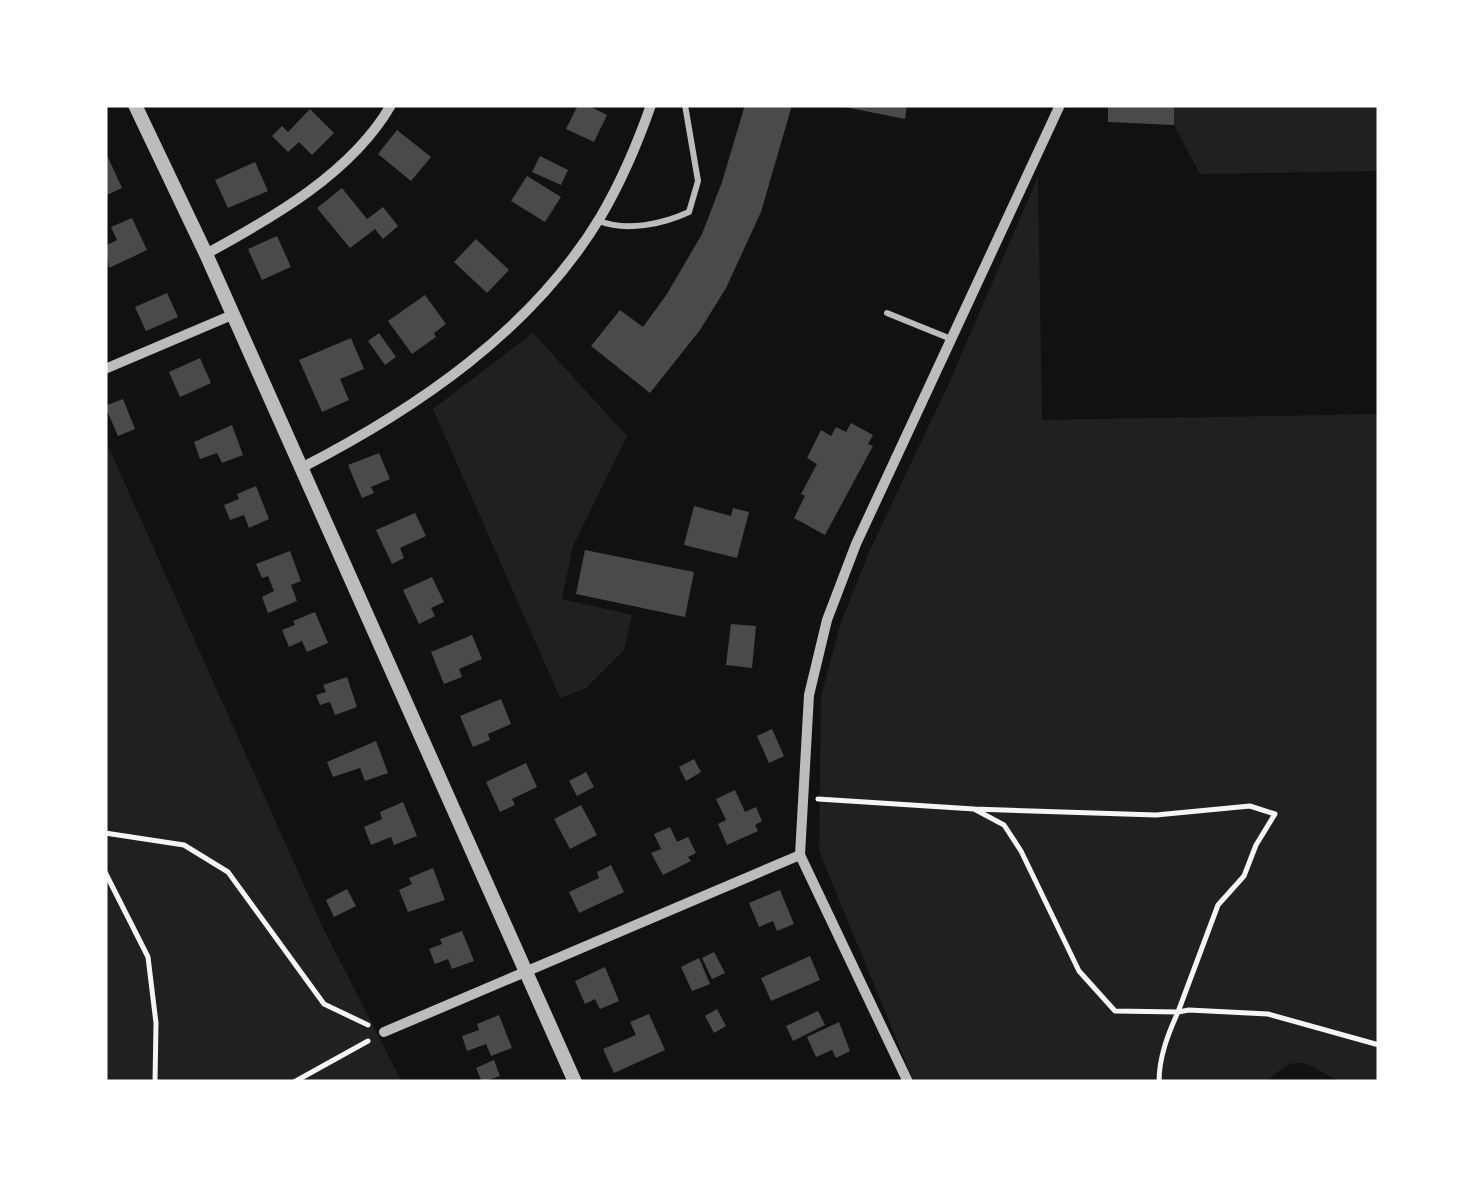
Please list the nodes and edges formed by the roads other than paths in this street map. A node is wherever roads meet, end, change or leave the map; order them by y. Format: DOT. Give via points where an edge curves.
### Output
graph roads {
  1 [pos="136,105"];
  2 [pos="391,105"];
  3 [pos="652,105"];
  4 [pos="685,105"];
  5 [pos="1060,105"];
  6 [pos="598,220"];
  7 [pos="206,254"];
  8 [pos="888,313"];
  9 [pos="232,315"];
  10 [pos="951,339"];
  11 [pos="105,369"];
  12 [pos="301,468"];
  13 [pos="800,855"];
  14 [pos="526,972"];
  15 [pos="384,1032"];
  16 [pos="575,1082"];
  17 [pos="908,1082"];
  1 -- 7 [label="street"];
  2 -- 7 [label="street" via="326,179 267,222"];
  3 -- 6 [label="street"];
  4 -- 6 [label="lane" via="698,181 689,212 668,222 612,226"];
  5 -- 10 [label="street"];
  6 -- 12 [label="street" via="505,332 430,393"];
  7 -- 9 [label="street"];
  8 -- 10 [label="lane"];
  9 -- 11 [label="street"];
  9 -- 12 [label="street"];
  10 -- 13 [label="street" via="828,620 808,695"];
  12 -- 14 [label="street"];
  13 -- 14 [label="street"];
  13 -- 17 [label="street"];
  14 -- 15 [label="street"];
  14 -- 16 [label="street"];
}
